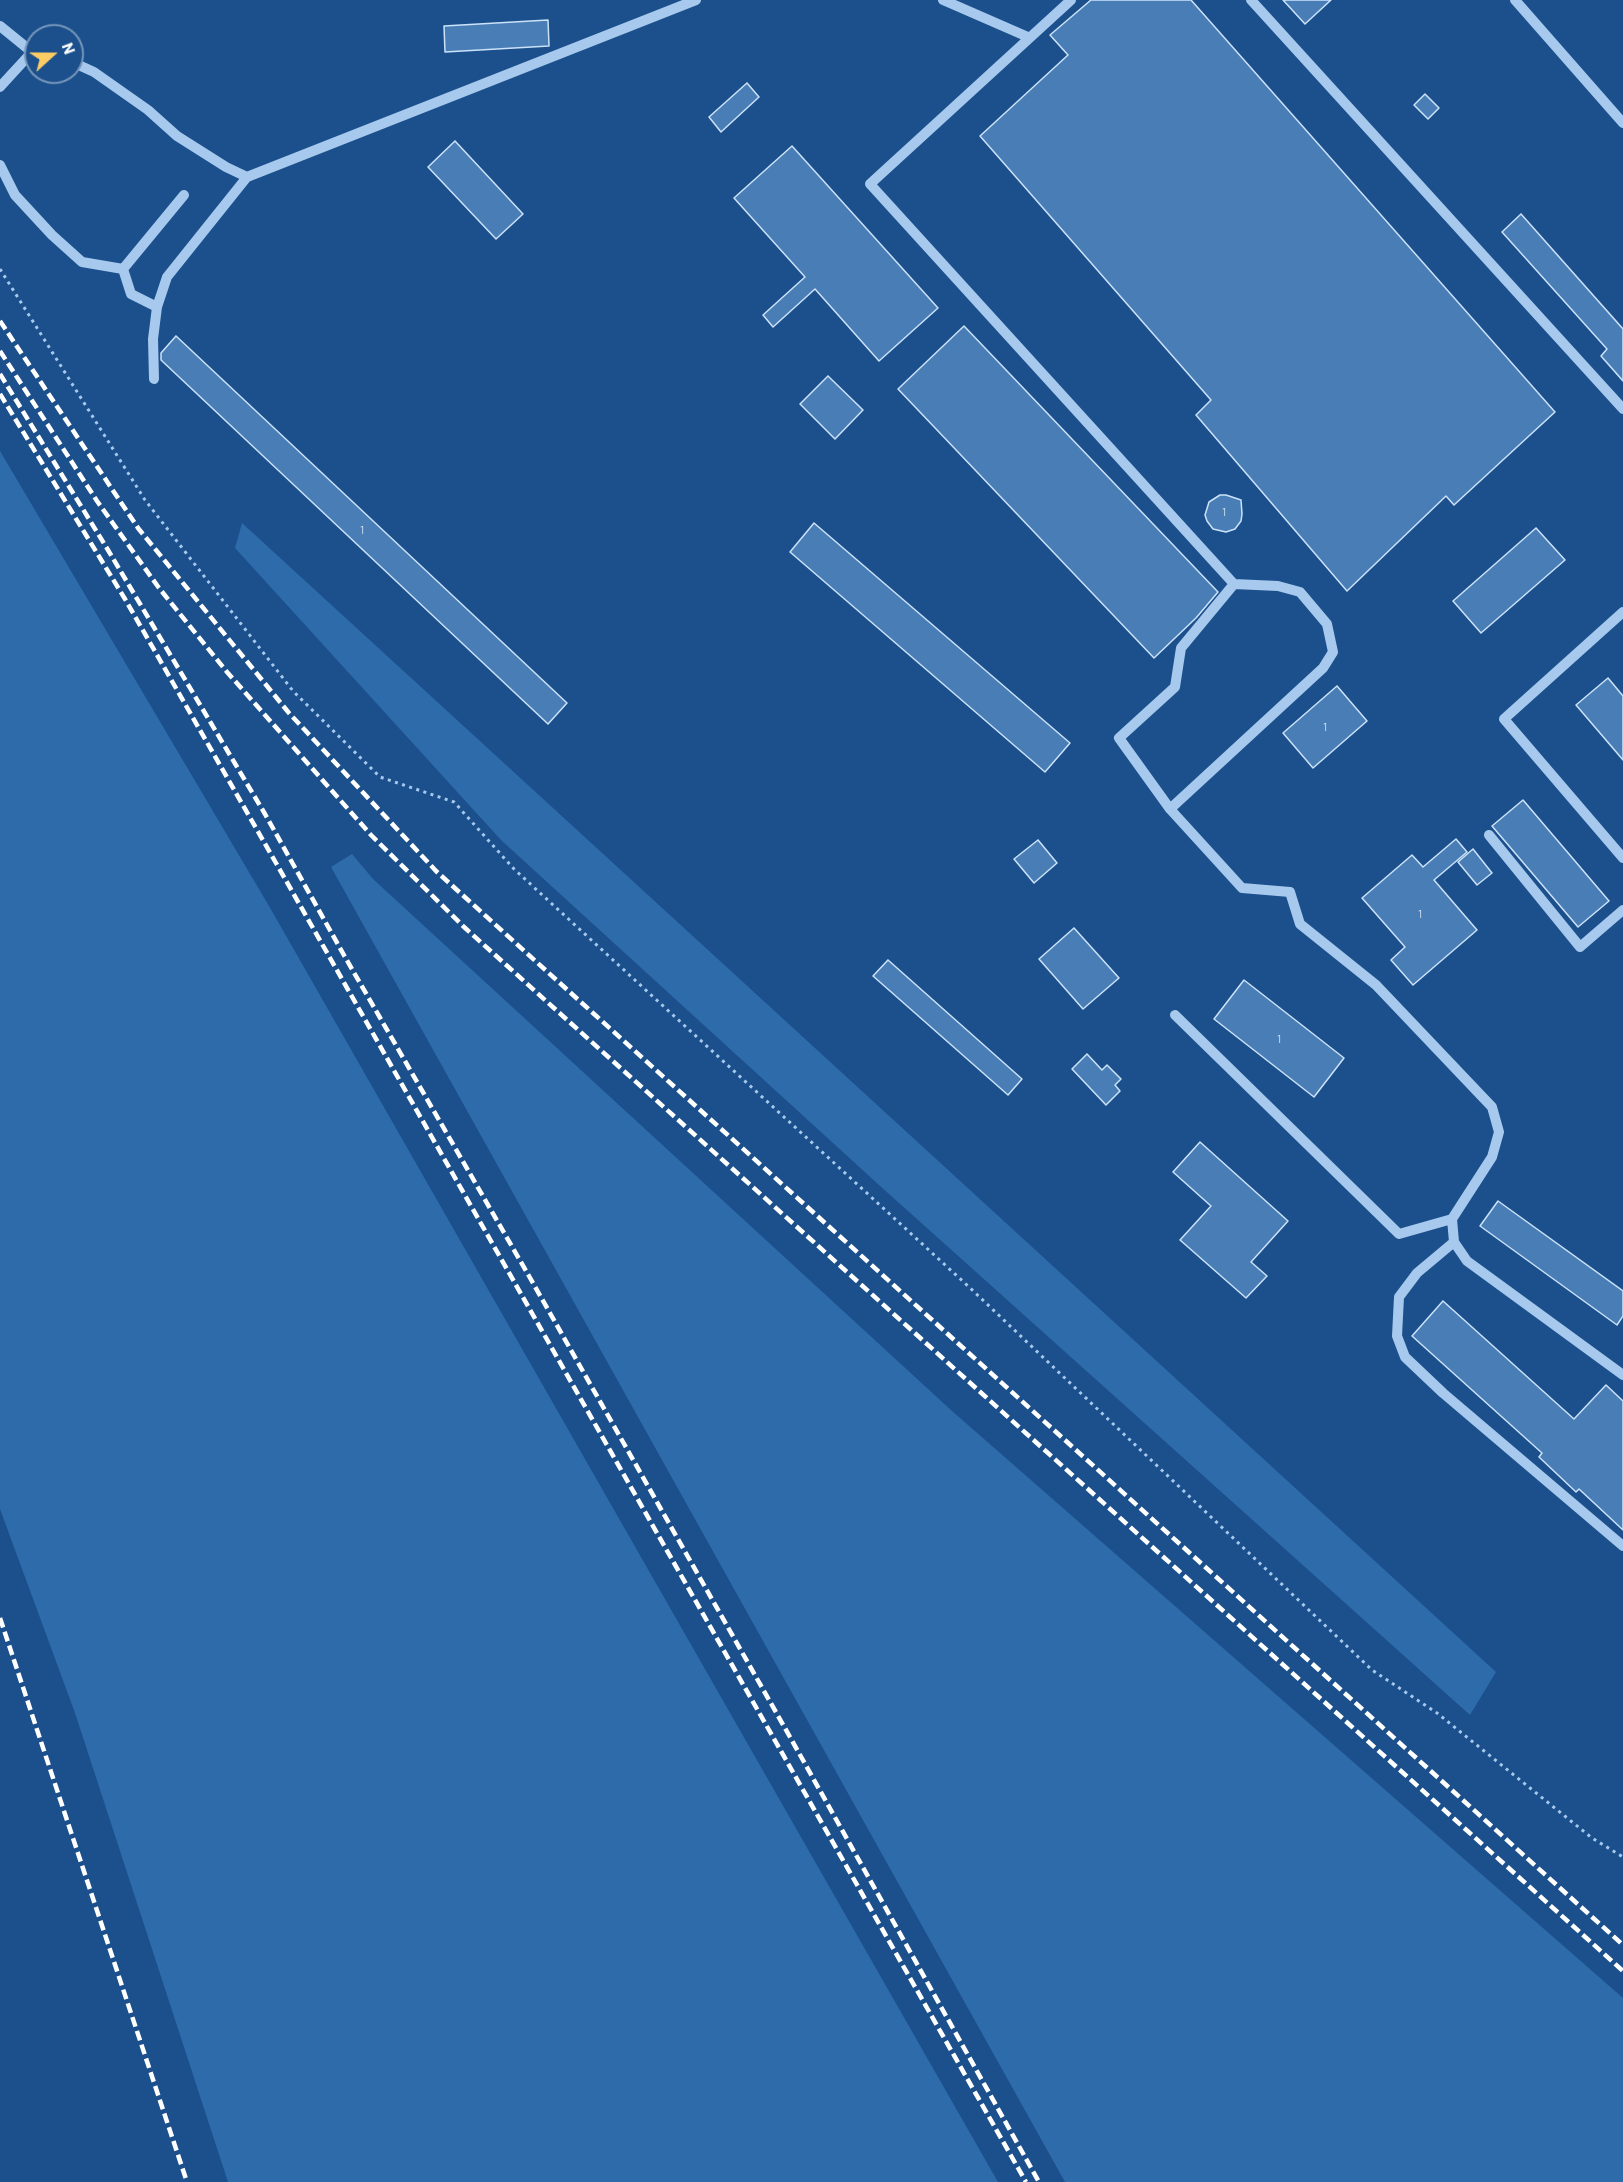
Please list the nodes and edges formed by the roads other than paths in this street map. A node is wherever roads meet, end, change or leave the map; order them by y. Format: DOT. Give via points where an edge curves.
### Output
graph roads {
  1 [pos="696,0"];
  2 [pos="944,0"];
  3 [pos="1071,0"];
  4 [pos="1251,0"];
  5 [pos="1515,0"];
  6 [pos="0,26"];
  7 [pos="1028,37"];
  8 [pos="24,44"];
  9 [pos="24,62"];
  10 [pos="84,68"];
  11 [pos="0,87"];
  12 [pos="1623,123"];
  13 [pos="0,165"];
  14 [pos="247,177"];
  15 [pos="184,195"];
  16 [pos="123,269"];
  17 [pos="157,307"];
  18 [pos="154,380"];
  19 [pos="1623,409"];
  20 [pos="1234,584"];
  21 [pos="1623,612"];
  22 [pos="1170,809"];
  23 [pos="1489,835"];
  24 [pos="1623,858"];
  25 [pos="1623,910"];
  26 [pos="1175,1015"];
  27 [pos="1452,1219"];
  28 [pos="1454,1242"];
  29 [pos="1623,1375"];
  30 [pos="1623,1546"];
  1 -- 14 [label="lane"];
  2 -- 7 [label="lane"];
  3 -- 7 [label="lane"];
  4 -- 19 [label="lane"];
  5 -- 12 [label="lane"];
  6 -- 8 [label="lane"];
  7 -- 20 [label="lane" via="870,184"];
  9 -- 11 [label="lane"];
  10 -- 14 [label="lane" via="148,110 177,136"];
  13 -- 16 [label="lane" via="15,195 82,262"];
  14 -- 17 [label="lane" via="167,277"];
  15 -- 16 [label="lane"];
  16 -- 17 [label="lane" via="131,294"];
  17 -- 18 [label="lane"];
  20 -- 22 [label="lane" via="1181,648 1175,687 1119,738"];
  20 -- 22 [label="lane" via="1278,586 1300,592 1327,624 1333,652 1323,668"];
  21 -- 24 [label="lane" via="1504,719"];
  22 -- 27 [label="lane" via="1242,888 1290,892 1300,924 1376,985 1492,1107 1499,1132 1492,1157"];
  23 -- 25 [label="lane" via="1580,947"];
  26 -- 27 [label="lane" via="1400,1234"];
  27 -- 28 [label="lane"];
  28 -- 29 [label="lane" via="1467,1262"];
  28 -- 30 [label="lane" via="1417,1273 1399,1297 1397,1336 1406,1357"];
}
